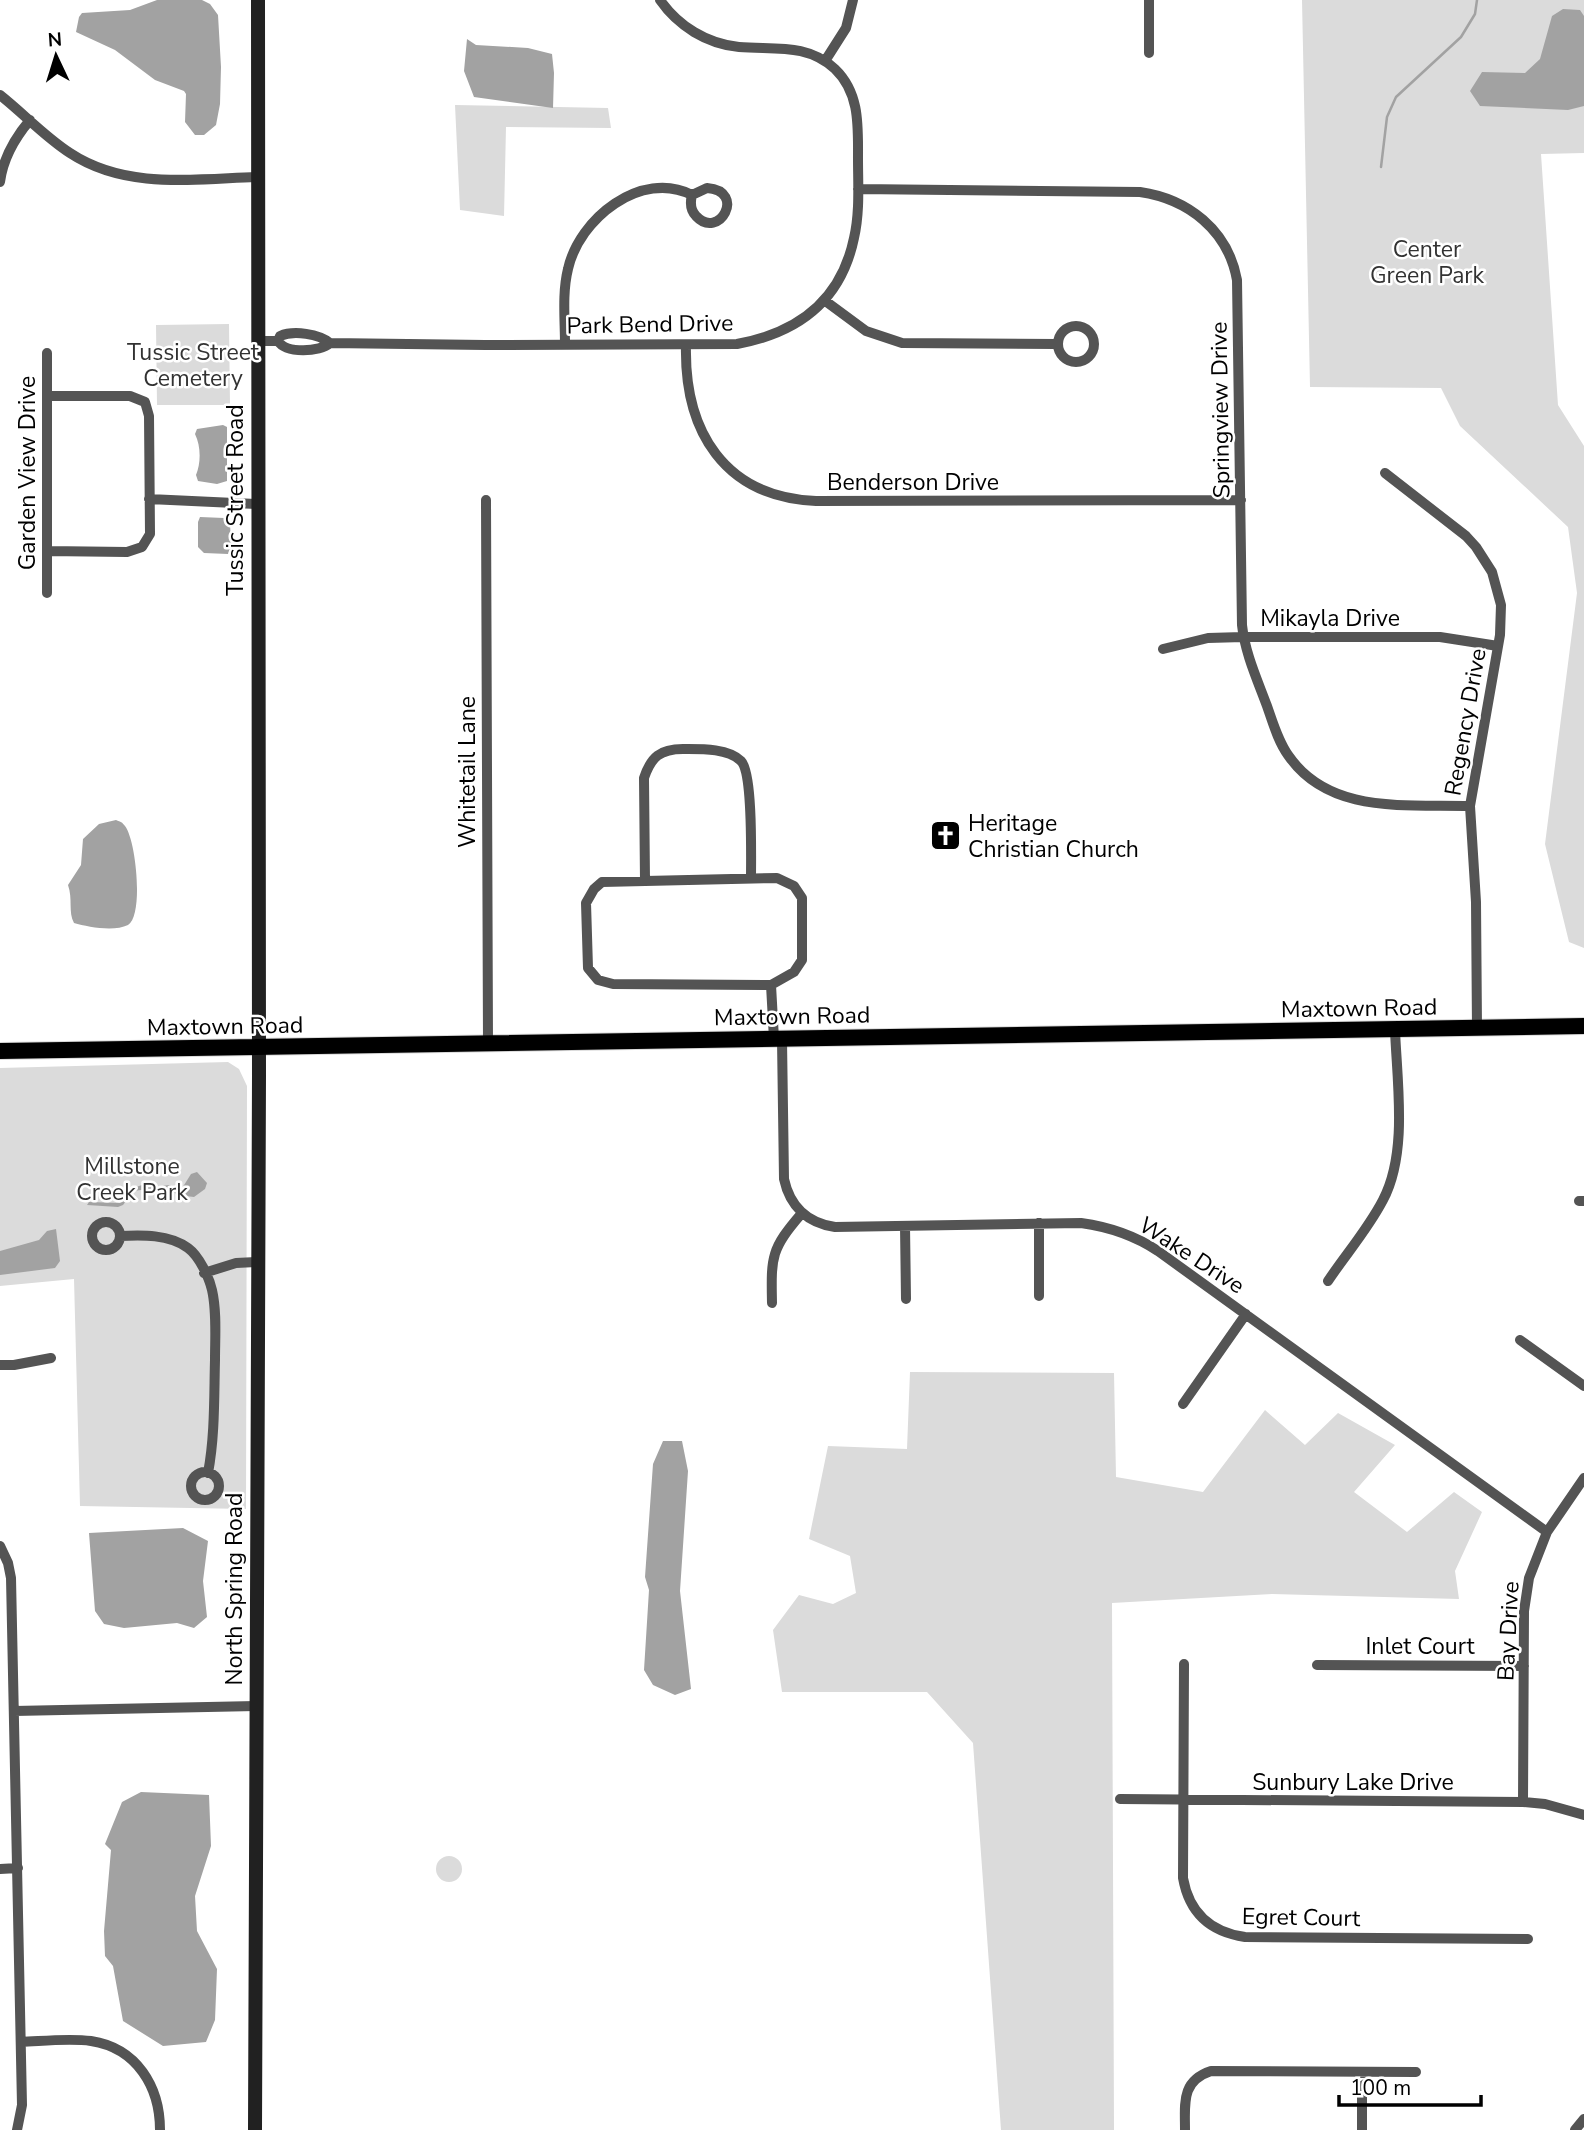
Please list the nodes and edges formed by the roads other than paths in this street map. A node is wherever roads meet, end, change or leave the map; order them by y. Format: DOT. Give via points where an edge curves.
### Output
graph roads {
  1 [pos="258,0"];
  2 [pos="660,0"];
  3 [pos="853,0"];
  4 [pos="1149,0"];
  5 [pos="1149,53"];
  6 [pos="825,61"];
  7 [pos="0,95"];
  8 [pos="30,120"];
  9 [pos="258,177"];
  10 [pos="0,182"];
  11 [pos="858,189"];
  12 [pos="692,195"];
  13 [pos="824,300"];
  14 [pos="258,341"];
  15 [pos="1056,344"];
  16 [pos="565,345"];
  17 [pos="686,345"];
  18 [pos="47,354"];
  19 [pos="47,396"];
  20 [pos="1385,472"];
  21 [pos="149,499"];
  22 [pos="486,500"];
  23 [pos="1241,500"];
  24 [pos="258,504"];
  25 [pos="47,551"];
  26 [pos="47,593"];
  27 [pos="1243,638"];
  28 [pos="1497,646"];
  29 [pos="1163,649"];
  30 [pos="1470,806"];
  31 [pos="751,879"];
  32 [pos="645,881"];
  33 [pos="771,985"];
  34 [pos="1584,1026"];
  35 [pos="1477,1028"];
  36 [pos="1395,1030"];
  37 [pos="778,1040"];
  38 [pos="488,1044"];
  39 [pos="259,1048"];
  40 [pos="0,1051"];
  41 [pos="802,1213"];
  42 [pos="1039,1223"];
  43 [pos="905,1226"];
  44 [pos="120,1236"];
  45 [pos="258,1262"];
  46 [pos="204,1273"];
  47 [pos="1328,1281"];
  48 [pos="1039,1296"];
  49 [pos="906,1299"];
  50 [pos="772,1303"];
  51 [pos="1246,1314"];
  52 [pos="1520,1340"];
  53 [pos="51,1358"];
  54 [pos="0,1365"];
  55 [pos="1584,1386"];
  56 [pos="1183,1404"];
  57 [pos="208,1473"];
  58 [pos="1584,1478"];
  59 [pos="1547,1532"];
  60 [pos="0,1546"];
  61 [pos="1184,1664"];
  62 [pos="1317,1665"];
  63 [pos="1524,1666"];
  64 [pos="256,1706"];
  65 [pos="14,1711"];
  66 [pos="1120,1799"];
  67 [pos="1183,1800"];
  68 [pos="1523,1802"];
  69 [pos="1584,1815"];
  70 [pos="18,1868"];
  71 [pos="0,1869"];
  72 [pos="1528,1939"];
  73 [pos="21,2042"];
  74 [pos="1362,2072"];
  75 [pos="1416,2072"];
  76 [pos="1584,2119"];
  77 [pos="17,2130"];
  78 [pos="160,2130"];
  79 [pos="256,2130"];
  80 [pos="1185,2130"];
  81 [pos="1362,2130"];
  82 [pos="1575,2130"];
  1 -- 9 [label="main road, Tussic Street Road"];
  2 -- 6 [label="street, Park Bend Drive" via="676,19 704,38 739,47 801,50"];
  3 -- 6 [label="street" via="846,28"];
  4 -- 5 [label="street"];
  6 -- 11 [label="street, Park Bend Drive" via="844,79 855,103"];
  7 -- 8 [label="street"];
  8 -- 9 [label="street" via="72,155 125,176 156,180"];
  8 -- 10 [label="street" via="5,160"];
  9 -- 14 [label="main road, Tussic Street Road"];
  11 -- 13 [label="street, Park Bend Drive" via="850,255"];
  11 -- 23 [label="street, Springview Drive" via="1140,192 1170,198 1205,220 1227,247 1237,279"];
  12 -- 16 [label="street" via="674,188 642,192 596,218 576,246 567,269"];
  13 -- 15 [label="street" via="866,331 902,343"];
  13 -- 17 [label="street, Park Bend Drive" via="793,326 756,341"];
  14 -- 16 [label="street, Park Bend Drive" via="278,341 286,334 318,336 330,343"];
  14 -- 24 [label="main road, Tussic Street Road"];
  16 -- 17 [label="street, Park Bend Drive"];
  17 -- 23 [label="street, Benderson Drive" via="690,402 709,445 744,479 781,496 816,501"];
  18 -- 19 [label="street, Garden View Drive"];
  19 -- 21 [label="street" via="130,396 145,402"];
  19 -- 25 [label="street, Garden View Drive"];
  20 -- 28 [label="street, Regency Drive" via="1466,536 1485,559 1501,605"];
  21 -- 24 [label="street"];
  21 -- 25 [label="street" via="150,534 142,547 127,552"];
  22 -- 38 [label="street, Whitetail Lane"];
  23 -- 27 [label="street, Springview Drive"];
  24 -- 39 [label="main road, Tussic Street Road"];
  25 -- 26 [label="street, Garden View Drive"];
  27 -- 28 [label="street, Mikayla Drive" via="1440,637"];
  27 -- 29 [label="street, Mikayla Drive" via="1208,638"];
  27 -- 30 [label="street, Springview Drive" via="1279,739 1309,779 1337,795 1366,803"];
  28 -- 30 [label="street, Regency Drive"];
  30 -- 35 [label="street, Regency Drive"];
  31 -- 32 [label="street"];
  31 -- 32 [label="street" via="748,779 742,762 728,753 681,749 662,752 649,763 644,778"];
  31 -- 33 [label="street" via="777,878 794,886 802,898 802,960 794,972"];
  32 -- 33 [label="street" via="602,882 586,903 588,968 598,980 613,984"];
  33 -- 37 [label="street"];
  34 -- 35 [label="main road, Maxtown Road"];
  35 -- 36 [label="main road, Maxtown Road"];
  36 -- 37 [label="main road, Maxtown Road"];
  36 -- 47 [label="street" via="1398,1148 1393,1175 1383,1201"];
  37 -- 38 [label="main road, Maxtown Road"];
  37 -- 41 [label="street" via="784,1180"];
  38 -- 39 [label="main road, Maxtown Road"];
  39 -- 40 [label="main road, Maxtown Road"];
  39 -- 45 [label="main road, North Spring Road"];
  41 -- 43 [label="street, Wake Drive" via="835,1227"];
  41 -- 50 [label="street" via="776,1247"];
  42 -- 43 [label="street, Wake Drive"];
  42 -- 48 [label="street"];
  42 -- 51 [label="street, Wake Drive" via="1081,1223 1131,1235"];
  43 -- 49 [label="street"];
  44 -- 46 [label="street" via="149,1235 188,1248"];
  45 -- 46 [label="street"];
  45 -- 64 [label="main road, North Spring Road"];
  46 -- 57 [label="street" via="211,1288 215,1324"];
  51 -- 56 [label="street"];
  51 -- 59 [label="street, Wake Drive"];
  52 -- 55 [label="street"];
  53 -- 54 [label="street"];
  58 -- 59 [label="street, Bay Drive"];
  59 -- 63 [label="street, Bay Drive" via="1533,1563 1525,1600"];
  60 -- 65 [label="street" via="11,1578"];
  61 -- 67 [label="street, Egret Court"];
  62 -- 63 [label="street, Inlet Court"];
  63 -- 68 [label="street, Bay Drive"];
  64 -- 65 [label="street"];
  64 -- 79 [label="main road, North Spring Road"];
  65 -- 70 [label="street"];
  66 -- 67 [label="street, Sunbury Lake Drive"];
  67 -- 68 [label="street, Sunbury Lake Drive"];
  67 -- 72 [label="street, Egret Court" via="1185,1891 1203,1919 1225,1933 1244,1937"];
  68 -- 69 [label="street, Sunbury Lake Drive"];
  70 -- 71 [label="street"];
  70 -- 73 [label="street"];
  73 -- 77 [label="street" via="22,2105"];
  73 -- 78 [label="street" via="89,2041 127,2055 154,2088"];
  74 -- 75 [label="street"];
  74 -- 80 [label="street" via="1215,2070 1196,2078 1186,2096"];
  74 -- 81 [label="street"];
  76 -- 82 [label="street"];
}
